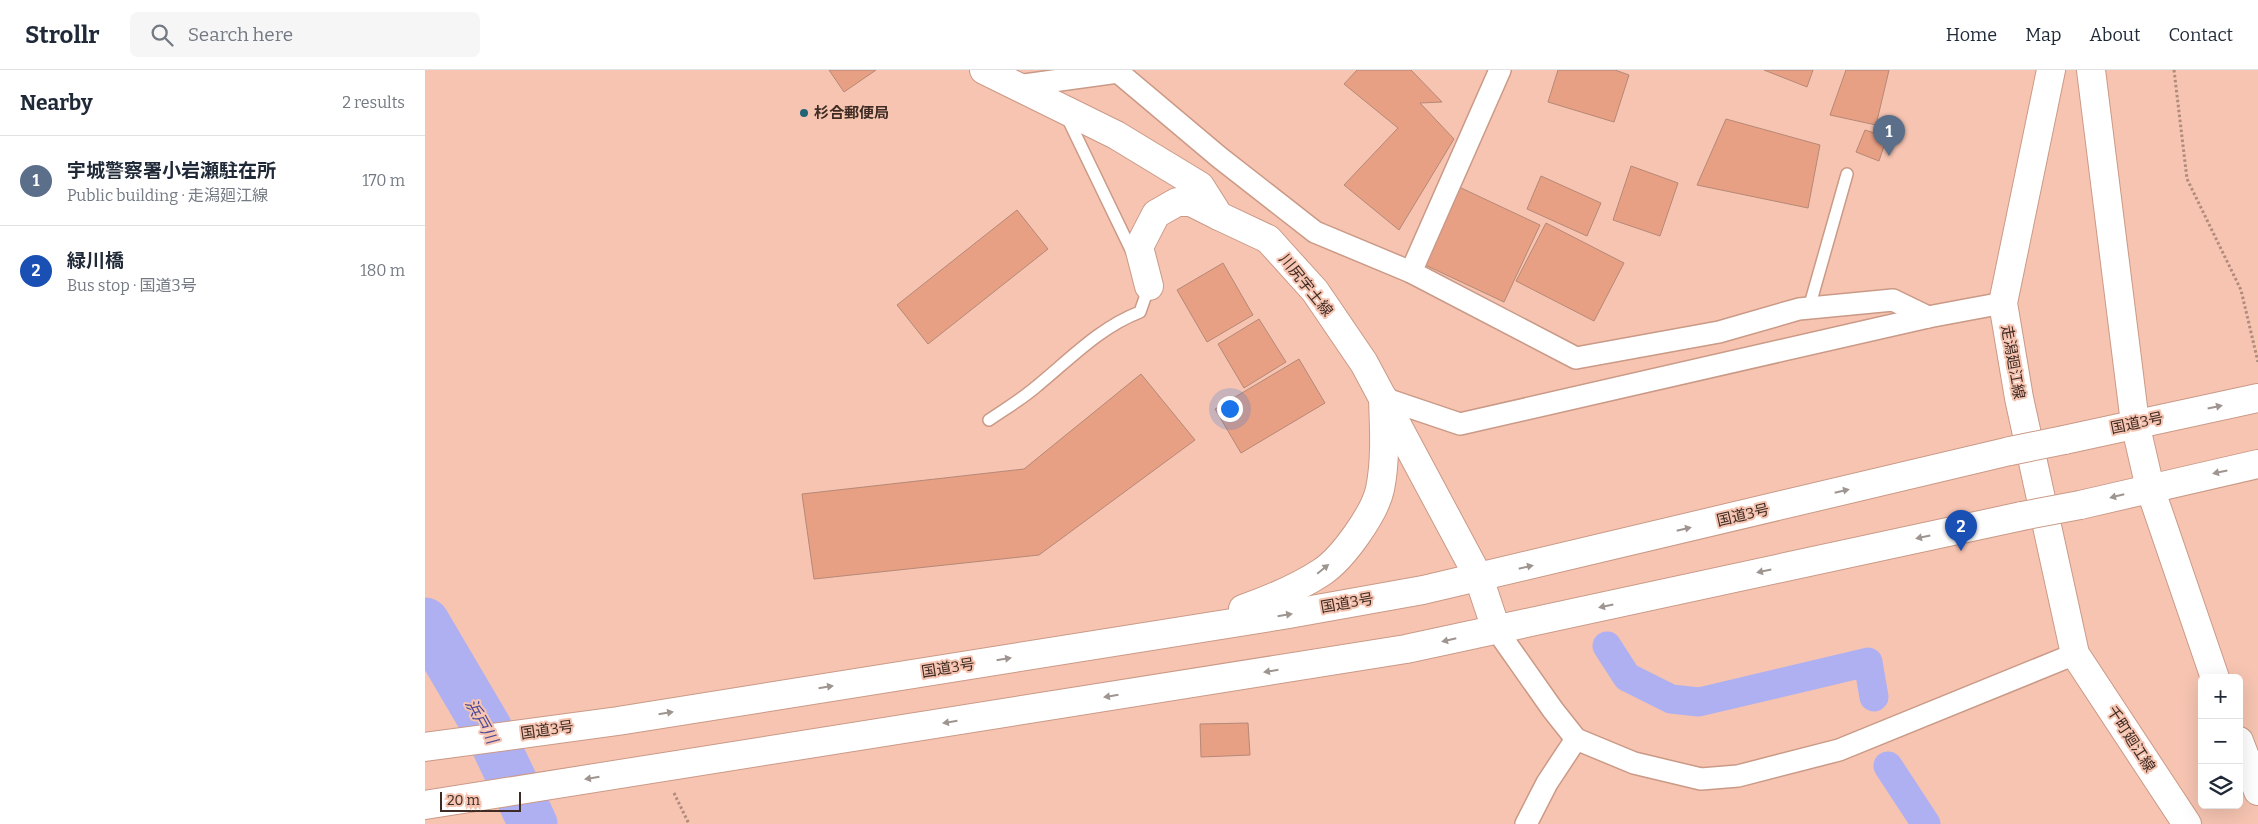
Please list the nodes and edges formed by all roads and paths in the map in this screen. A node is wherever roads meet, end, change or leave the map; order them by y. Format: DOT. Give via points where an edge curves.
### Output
graph roads {
  1 [pos="984,70"];
  2 [pos="1500,70"];
  3 [pos="2051,70"];
  4 [pos="2091,70"];
  5 [pos="2174,70"];
  6 [pos="1016,86"];
  7 [pos="1063,109"];
  8 [pos="1847,174"];
  9 [pos="1219,216"];
  10 [pos="1411,272"];
  11 [pos="1149,286"];
  12 [pos="2003,303"];
  13 [pos="1809,308"];
  14 [pos="1929,317"];
  15 [pos="2258,362"];
  16 [pos="1383,398"];
  17 [pos="2258,398"];
  18 [pos="989,420"];
  19 [pos="2135,423"];
  20 [pos="2258,464"];
  21 [pos="2150,488"];
  22 [pos="1479,578"];
  23 [pos="1496,629"];
  24 [pos="1183,630"];
  25 [pos="2075,654"];
  26 [pos="2213,674"];
  27 [pos="1576,739"];
  28 [pos="425,747"];
  29 [pos="2243,752"];
  30 [pos="651,769"];
  31 [pos="2258,791"];
  32 [pos="425,805"];
  33 [pos="689,824"];
  34 [pos="1526,824"];
  35 [pos="2187,824"];
  1 -- 6 [label="main road"];
  2 -- 10 [label="street"];
  3 -- 12 [label="main road, 走潟廻江線"];
  4 -- 19 [label="main road"];
  5 -- 15 [label="path" via="2187,179 2241,290"];
  6 -- 7 [label="main road"];
  6 -- 10 [label="street" via="1118,72 1315,232"];
  7 -- 9 [label="main road" via="1116,135 1200,186"];
  7 -- 11 [label="lane"];
  8 -- 13 [label="lane"];
  9 -- 11 [label="main road, 川尻宇土線" via="1191,202 1177,202 1156,214 1139,247"];
  9 -- 16 [label="main road, 川尻宇土線" via="1268,239 1315,292"];
  10 -- 13 [label="street" via="1576,358 1719,332"];
  11 -- 18 [label="lane" via="1140,312 1123,318"];
  12 -- 14 [label="street"];
  12 -- 25 [label="main road, 走潟廻江線" via="2019,398"];
  13 -- 14 [label="street" via="1893,300"];
  14 -- 16 [label="street" via="1460,424"];
  16 -- 22 [label="main road, 川尻宇土線"];
  24 -- 16 [label="main road, one-way" via="1277,597 1323,571 1353,539 1369,518 1380,490"];
  19 -- 17 [label="main road, 国道3号, one-way"];
  19 -- 21 [label="main road"];
  22 -- 19 [label="main road, 国道3号, one-way, bridge"];
  20 -- 21 [label="main road, one-way"];
  21 -- 23 [label="main road, one-way, bridge"];
  21 -- 26 [label="main road"];
  22 -- 23 [label="main road, 川尻宇土線"];
  24 -- 22 [label="main road, 国道3号, one-way" via="1289,614"];
  23 -- 27 [label="street"];
  23 -- 30 [label="main road, one-way" via="1406,649"];
  28 -- 24 [label="main road, 国道3号, one-way" via="618,721"];
  25 -- 27 [label="street" via="1839,750 1738,776 1701,779 1634,763"];
  25 -- 35 [label="main road, 千町廻江線"];
  27 -- 34 [label="street" via="1547,783"];
  29 -- 31 [label="main road"];
  30 -- 32 [label="main road, one-way"];
  30 -- 33 [label="path"];
}
